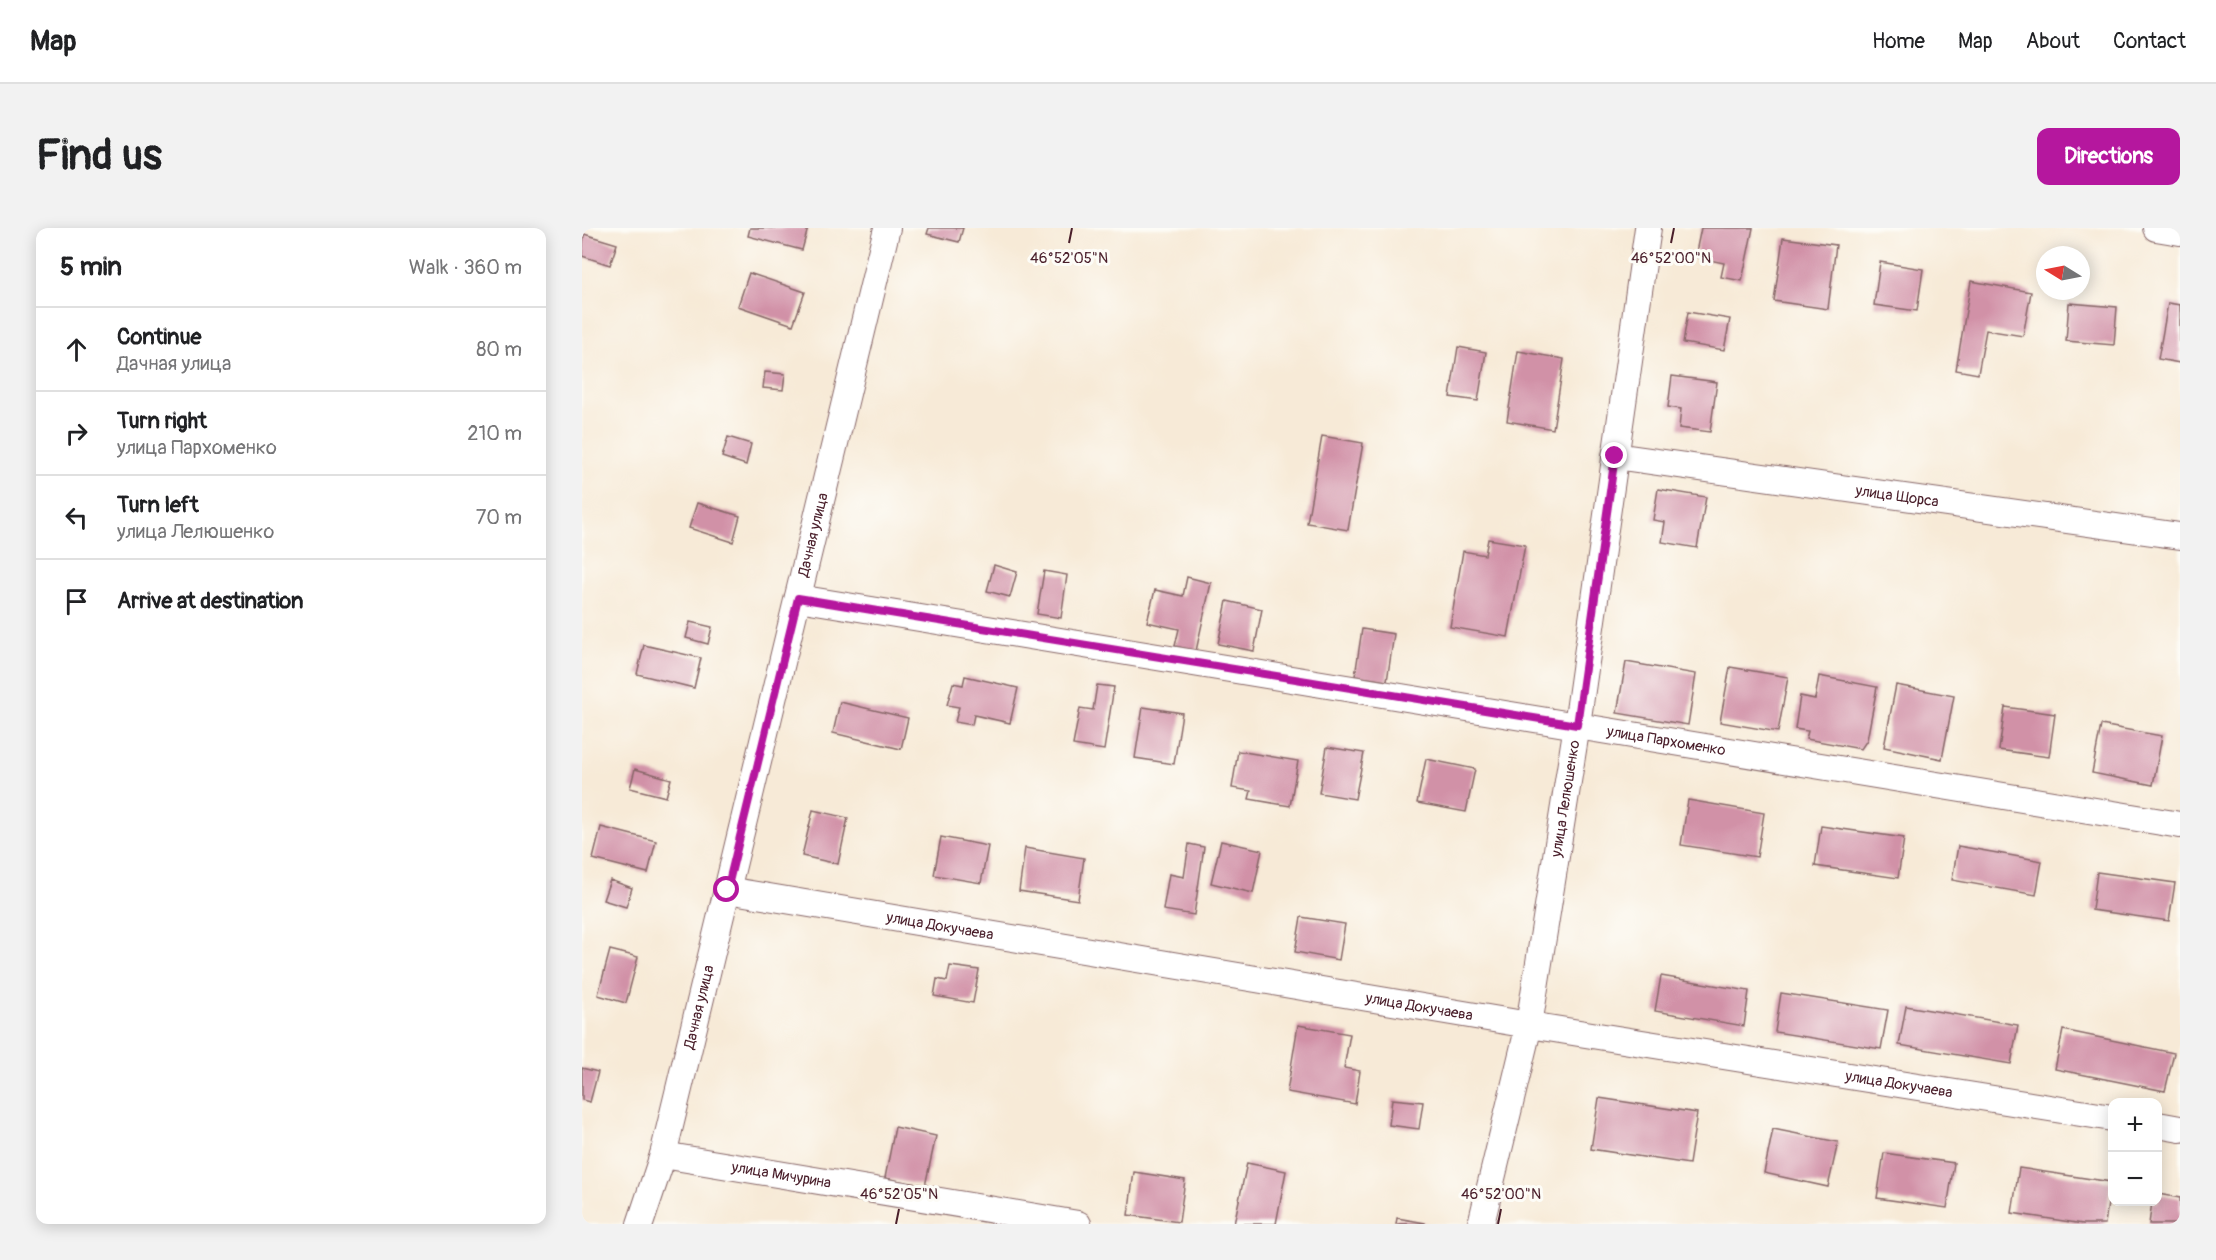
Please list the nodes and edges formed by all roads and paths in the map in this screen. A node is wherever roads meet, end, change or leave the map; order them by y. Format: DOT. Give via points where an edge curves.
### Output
graph roads {
  1 [pos="887,228"];
  2 [pos="1648,228"];
  3 [pos="2156,228"];
  4 [pos="2180,232"];
  5 [pos="1615,456"];
  6 [pos="2180,536"];
  7 [pos="798,598"];
  8 [pos="1577,725"];
  9 [pos="2180,825"];
  10 [pos="727,890"];
  11 [pos="1529,1025"];
  12 [pos="2108,1117"];
  13 [pos="2162,1126"];
  14 [pos="2180,1129"];
  15 [pos="663,1155"];
  16 [pos="640,1224"];
  17 [pos="1078,1224"];
  18 [pos="1480,1224"];
  1 -- 7 [label="street, Дачная улица"];
  2 -- 5 [label="street, улица Лелюшенко"];
  3 -- 4 [label="street"];
  5 -- 6 [label="street, улица Щорса"];
  5 -- 8 [label="street, улица Лелюшенко"];
  7 -- 8 [label="street, улица Пархоменко"];
  7 -- 10 [label="street, Дачная улица"];
  8 -- 9 [label="street, улица Пархоменко"];
  8 -- 11 [label="street, улица Лелюшенко"];
  10 -- 11 [label="street, улица Докучаева"];
  10 -- 15 [label="street, Дачная улица"];
  11 -- 12 [label="street, улица Докучаева"];
  11 -- 18 [label="street, улица Лелюшенко"];
  13 -- 14 [label="street"];
  15 -- 16 [label="street, Дачная улица"];
  15 -- 17 [label="street, улица Мичурина"];
}
